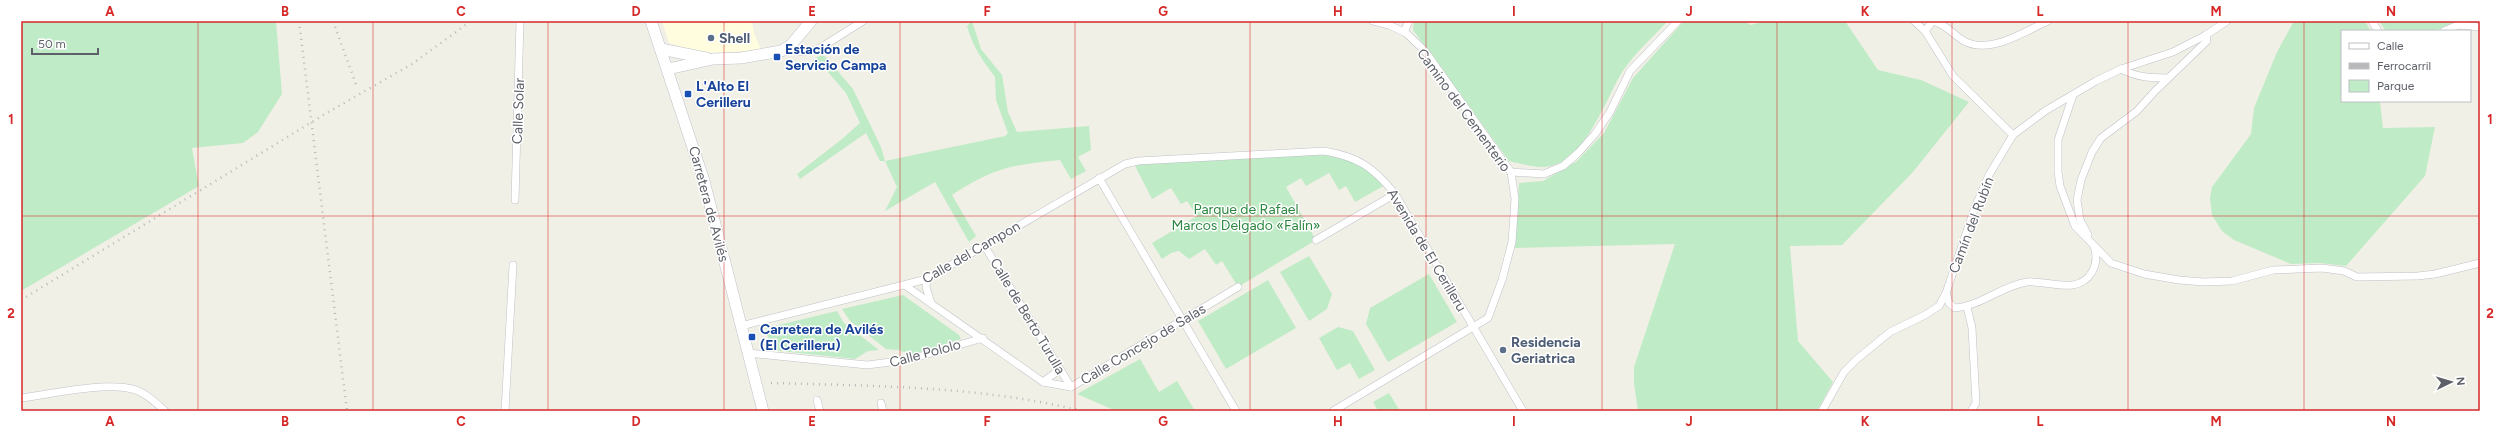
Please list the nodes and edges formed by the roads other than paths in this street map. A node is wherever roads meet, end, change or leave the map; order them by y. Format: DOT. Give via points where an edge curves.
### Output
graph roads {
  1 [pos="520,21"];
  2 [pos="651,21"];
  3 [pos="811,21"];
  4 [pos="863,21"];
  5 [pos="1373,21"];
  6 [pos="1409,21"];
  7 [pos="1678,21"];
  8 [pos="1914,21"];
  9 [pos="1933,21"];
  10 [pos="2048,21"];
  11 [pos="2227,21"];
  12 [pos="2372,21"];
  13 [pos="2480,26"];
  14 [pos="2377,30"];
  15 [pos="2446,30"];
  16 [pos="1925,31"];
  17 [pos="1404,32"];
  18 [pos="2206,35"];
  19 [pos="790,45"];
  20 [pos="661,49"];
  21 [pos="713,59"];
  22 [pos="668,69"];
  23 [pos="2121,69"];
  24 [pos="2167,78"];
  25 [pos="2073,95"];
  26 [pos="2058,103"];
  27 [pos="2067,110"];
  28 [pos="2013,135"];
  29 [pos="1511,172"];
  30 [pos="1099,178"];
  31 [pos="1395,194"];
  32 [pos="515,200"];
  33 [pos="1316,240"];
  34 [pos="984,245"];
  35 [pos="2095,247"];
  36 [pos="2480,263"];
  37 [pos="513,265"];
  38 [pos="927,279"];
  39 [pos="906,286"];
  40 [pos="1238,287"];
  41 [pos="1946,293"];
  42 [pos="931,303"];
  43 [pos="1967,307"];
  44 [pos="1182,320"];
  45 [pos="741,326"];
  46 [pos="1474,328"];
  47 [pos="983,338"];
  48 [pos="748,353"];
  49 [pos="1058,365"];
  50 [pos="1043,382"];
  51 [pos="1071,386"];
  52 [pos="21,398"];
  53 [pos="817,400"];
  54 [pos="881,403"];
  55 [pos="165,411"];
  56 [pos="505,411"];
  57 [pos="763,411"];
  58 [pos="820,411"];
  59 [pos="883,411"];
  60 [pos="1236,411"];
  61 [pos="1333,411"];
  62 [pos="1523,411"];
  63 [pos="1822,411"];
  64 [pos="1972,411"];
  1 -- 32 [label="street, Calle Solar"];
  2 -- 20 [label="street, Carretera de Avilés"];
  3 -- 19 [label="street"];
  4 -- 19 [label="street" via="817,50 798,52"];
  5 -- 17 [label="street, Camino del Cementerio"];
  6 -- 17 [label="street"];
  7 -- 29 [label="street" via="1630,71 1610,112 1578,154 1563,166 1544,174"];
  8 -- 16 [label="street"];
  9 -- 10 [label="street" via="1943,23 1962,40 1972,44 1990,45"];
  9 -- 16 [label="street"];
  11 -- 18 [label="street, Camín del Rubín"];
  12 -- 14 [label="street"];
  13 -- 15 [label="street" via="2458,25"];
  16 -- 28 [label="street" via="1953,76"];
  17 -- 29 [label="street, Camino del Cementerio" via="1424,51"];
  18 -- 23 [label="street, Camín del Rubín" via="2173,52"];
  18 -- 24 [label="street" via="2207,41"];
  19 -- 21 [label="street" via="781,51 765,54"];
  20 -- 21 [label="street"];
  20 -- 22 [label="street, Carretera de Avilés"];
  21 -- 22 [label="street"];
  22 -- 45 [label="street, Carretera de Avilés" via="704,181"];
  23 -- 24 [label="street" via="2132,75"];
  23 -- 25 [label="street, Camín del Rubín"];
  24 -- 35 [label="street" via="2138,111 2101,138 2092,152 2081,180 2077,200 2080,220"];
  25 -- 26 [label="street, Camín del Rubín"];
  25 -- 27 [label="street"];
  26 -- 27 [label="street"];
  26 -- 28 [label="street, Camín del Rubín"];
  27 -- 35 [label="street" via="2058,140 2060,186 2075,226"];
  28 -- 41 [label="street, Camín del Rubín" via="1989,175 1974,210"];
  29 -- 46 [label="street, Camino del Cementerio" via="1515,199 1512,242 1488,318"];
  30 -- 31 [label="street, Avenida de El Cerilleru" via="1125,164 1138,161 1324,151 1343,154 1364,162 1380,175"];
  30 -- 34 [label="street, Calle del Campon"];
  30 -- 44 [label="street"];
  31 -- 33 [label="street"];
  31 -- 46 [label="street, Avenida de El Cerilleru"];
  34 -- 38 [label="street, Calle del Campon"];
  34 -- 49 [label="street, Calle de Berto Turulla"];
  35 -- 36 [label="street" via="2111,263 2127,270 2204,282 2232,281 2273,270 2322,268 2344,271 2357,277 2418,276"];
  35 -- 43 [label="street" via="2096,264 2089,277 2082,282 2069,286 2027,282"];
  37 -- 56 [label="street"];
  38 -- 39 [label="street, Calle del Campon"];
  38 -- 42 [label="street" via="926,287"];
  39 -- 42 [label="street, Calle Concejo de Salas"];
  39 -- 45 [label="street, Calle del Campon"];
  40 -- 44 [label="street, Calle Concejo de Salas"];
  41 -- 43 [label="street" via="1949,303 1955,308"];
  41 -- 63 [label="street, Camín del Rubín" via="1938,306 1890,332 1857,359 1844,372"];
  42 -- 47 [label="street, Calle Concejo de Salas"];
  43 -- 64 [label="street" via="1972,328 1976,403"];
  44 -- 51 [label="street, Calle Concejo de Salas"];
  44 -- 60 [label="street"];
  45 -- 48 [label="street, Carretera de Avilés"];
  46 -- 61 [label="street"];
  46 -- 62 [label="street, Avenida de El Cerilleru"];
  47 -- 48 [label="street, Calle Pololo" via="887,364 867,365"];
  47 -- 50 [label="street, Calle Concejo de Salas"];
  48 -- 57 [label="street, Carretera de Avilés"];
  49 -- 50 [label="street" via="1055,373"];
  49 -- 51 [label="street, Calle de Berto Turulla"];
  50 -- 51 [label="street, Calle Concejo de Salas"];
  52 -- 55 [label="street" via="105,387 132,389 152,399"];
  53 -- 58 [label="street"];
  54 -- 59 [label="street"];
}
